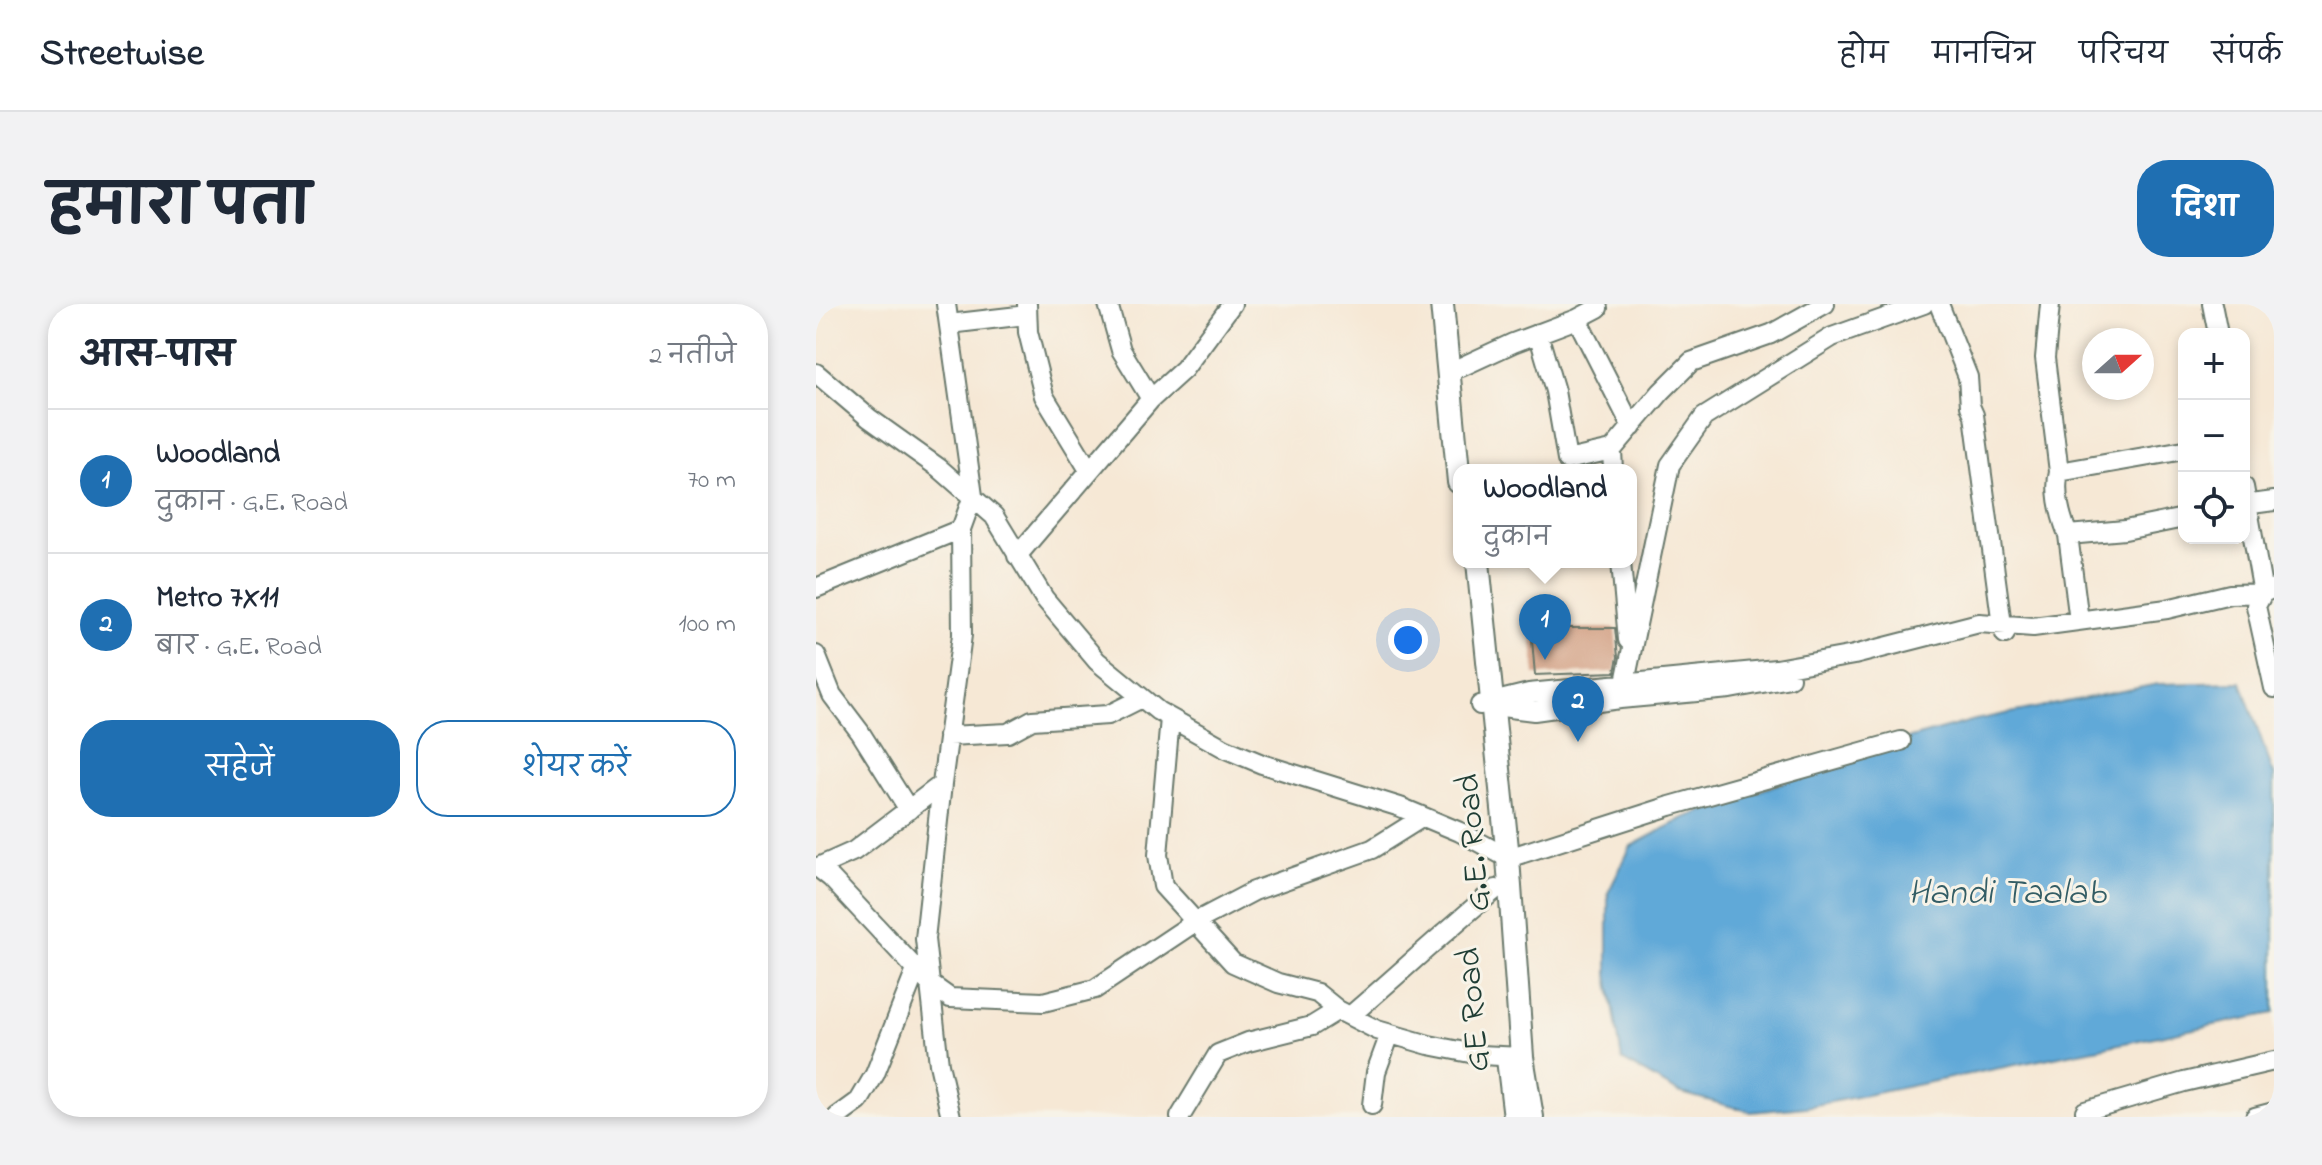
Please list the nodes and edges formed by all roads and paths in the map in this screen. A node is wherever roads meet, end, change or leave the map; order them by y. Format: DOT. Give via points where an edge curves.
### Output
graph roads {
  1 [pos="946,304"];
  2 [pos="1108,304"];
  3 [pos="1442,304"];
  4 [pos="1455,304"];
  5 [pos="1825,304"];
  6 [pos="1924,304"];
  7 [pos="1939,304"];
  8 [pos="2050,304"];
  9 [pos="2212,304"];
  10 [pos="1228,305"];
  11 [pos="1598,308"];
  12 [pos="1027,309"];
  13 [pos="1577,319"];
  14 [pos="949,324"];
  15 [pos="2217,328"];
  16 [pos="1538,333"];
  17 [pos="1461,367"];
  18 [pos="816,373"];
  19 [pos="1151,399"];
  20 [pos="1632,427"];
  21 [pos="1612,450"];
  22 [pos="2178,451"];
  23 [pos="1457,464"];
  24 [pos="1469,464"];
  25 [pos="1613,464"];
  26 [pos="1089,470"];
  27 [pos="2059,472"];
  28 [pos="973,496"];
  29 [pos="2250,499"];
  30 [pos="2274,501"];
  31 [pos="2178,519"];
  32 [pos="2250,522"];
  33 [pos="961,529"];
  34 [pos="2068,535"];
  35 [pos="1017,556"];
  36 [pos="1468,568"];
  37 [pos="1478,568"];
  38 [pos="1622,568"];
  39 [pos="816,588"];
  40 [pos="2267,598"];
  41 [pos="2079,621"];
  42 [pos="2004,631"];
  43 [pos="816,655"];
  44 [pos="1630,659"];
  45 [pos="2274,688"];
  46 [pos="1623,691"];
  47 [pos="1142,698"];
  48 [pos="1488,704"];
  49 [pos="1170,718"];
  50 [pos="948,736"];
  51 [pos="1901,741"];
  52 [pos="942,784"];
  53 [pos="909,810"];
  54 [pos="1423,817"];
  55 [pos="1501,855"];
  56 [pos="816,867"];
  57 [pos="1496,889"];
  58 [pos="1195,922"];
  59 [pos="922,976"];
  60 [pos="1344,1013"];
  61 [pos="1390,1034"];
  62 [pos="1514,1057"];
  63 [pos="2274,1061"];
  64 [pos="1372,1105"];
  65 [pos="2274,1112"];
  66 [pos="837,1117"];
  67 [pos="951,1117"];
  68 [pos="1180,1117"];
  69 [pos="1515,1117"];
  70 [pos="1532,1117"];
  71 [pos="2086,1117"];
  72 [pos="2255,1117"];
  1 -- 14 [label="street"];
  2 -- 19 [label="street" via="1121,350"];
  3 -- 23 [label="main road"];
  4 -- 17 [label="main road"];
  5 -- 20 [label="street" via="1771,334 1691,362"];
  6 -- 44 [label="street" via="1832,337 1704,417 1670,465"];
  7 -- 42 [label="street" via="1968,377"];
  8 -- 27 [label="street" via="2045,358"];
  9 -- 15 [label="street"];
  10 -- 19 [label="street" via="1184,369"];
  11 -- 13 [label="street"];
  12 -- 14 [label="street"];
  12 -- 26 [label="street" via="1044,396"];
  13 -- 16 [label="street"];
  13 -- 20 [label="street"];
  14 -- 28 [label="street"];
  16 -- 17 [label="street"];
  16 -- 21 [label="street" via="1567,460"];
  17 -- 24 [label="main road"];
  18 -- 28 [label="street"];
  19 -- 26 [label="street"];
  20 -- 21 [label="street"];
  21 -- 25 [label="street"];
  22 -- 27 [label="street"];
  26 -- 35 [label="street"];
  27 -- 34 [label="street"];
  28 -- 33 [label="street"];
  28 -- 35 [label="street" via="994,516"];
  29 -- 30 [label="street"];
  31 -- 34 [label="street"];
  32 -- 40 [label="street"];
  33 -- 39 [label="street"];
  33 -- 50 [label="street" via="962,635"];
  34 -- 41 [label="street"];
  35 -- 47 [label="street" via="1097,661"];
  36 -- 48 [label="main road, GE Road"];
  37 -- 48 [label="main road"];
  38 -- 44 [label="street"];
  40 -- 41 [label="street" via="2230,594"];
  40 -- 42 [label="street" via="2179,618 2053,634"];
  40 -- 45 [label="street"];
  41 -- 42 [label="street"];
  42 -- 46 [label="street" via="1979,623 1854,655"];
  43 -- 53 [label="street" via="832,695"];
  44 -- 46 [label="street"];
  46 -- 48 [label="street" via="1529,693"];
  47 -- 49 [label="street"];
  47 -- 50 [label="street" via="1108,715 1032,720 1008,733"];
  48 -- 55 [label="main road, GE Road"];
  49 -- 54 [label="street" via="1262,764"];
  49 -- 58 [label="street" via="1158,855 1163,886"];
  50 -- 52 [label="street"];
  51 -- 55 [label="street"];
  52 -- 53 [label="street"];
  52 -- 59 [label="street"];
  53 -- 56 [label="street" via="854,851"];
  54 -- 55 [label="street"];
  54 -- 58 [label="street" via="1372,849 1254,891"];
  55 -- 57 [label="main road, GE Road"];
  55 -- 62 [label="main road, G.E. Road"];
  56 -- 59 [label="street"];
  57 -- 60 [label="street" via="1404,970"];
  57 -- 62 [label="main road, GE Road"];
  58 -- 59 [label="street" via="1095,989 1043,1002 950,998"];
  58 -- 60 [label="street" via="1233,963 1317,993"];
  59 -- 66 [label="street" via="859,1101"];
  59 -- 67 [label="street"];
  60 -- 61 [label="street"];
  60 -- 68 [label="street" via="1218,1054"];
  61 -- 62 [label="street" via="1480,1055"];
  61 -- 64 [label="street" via="1376,1072"];
  62 -- 69 [label="main road, GE Road"];
  62 -- 70 [label="main road, G.E. Road"];
  63 -- 71 [label="street" via="2085,1111"];
  65 -- 72 [label="street"];
}
